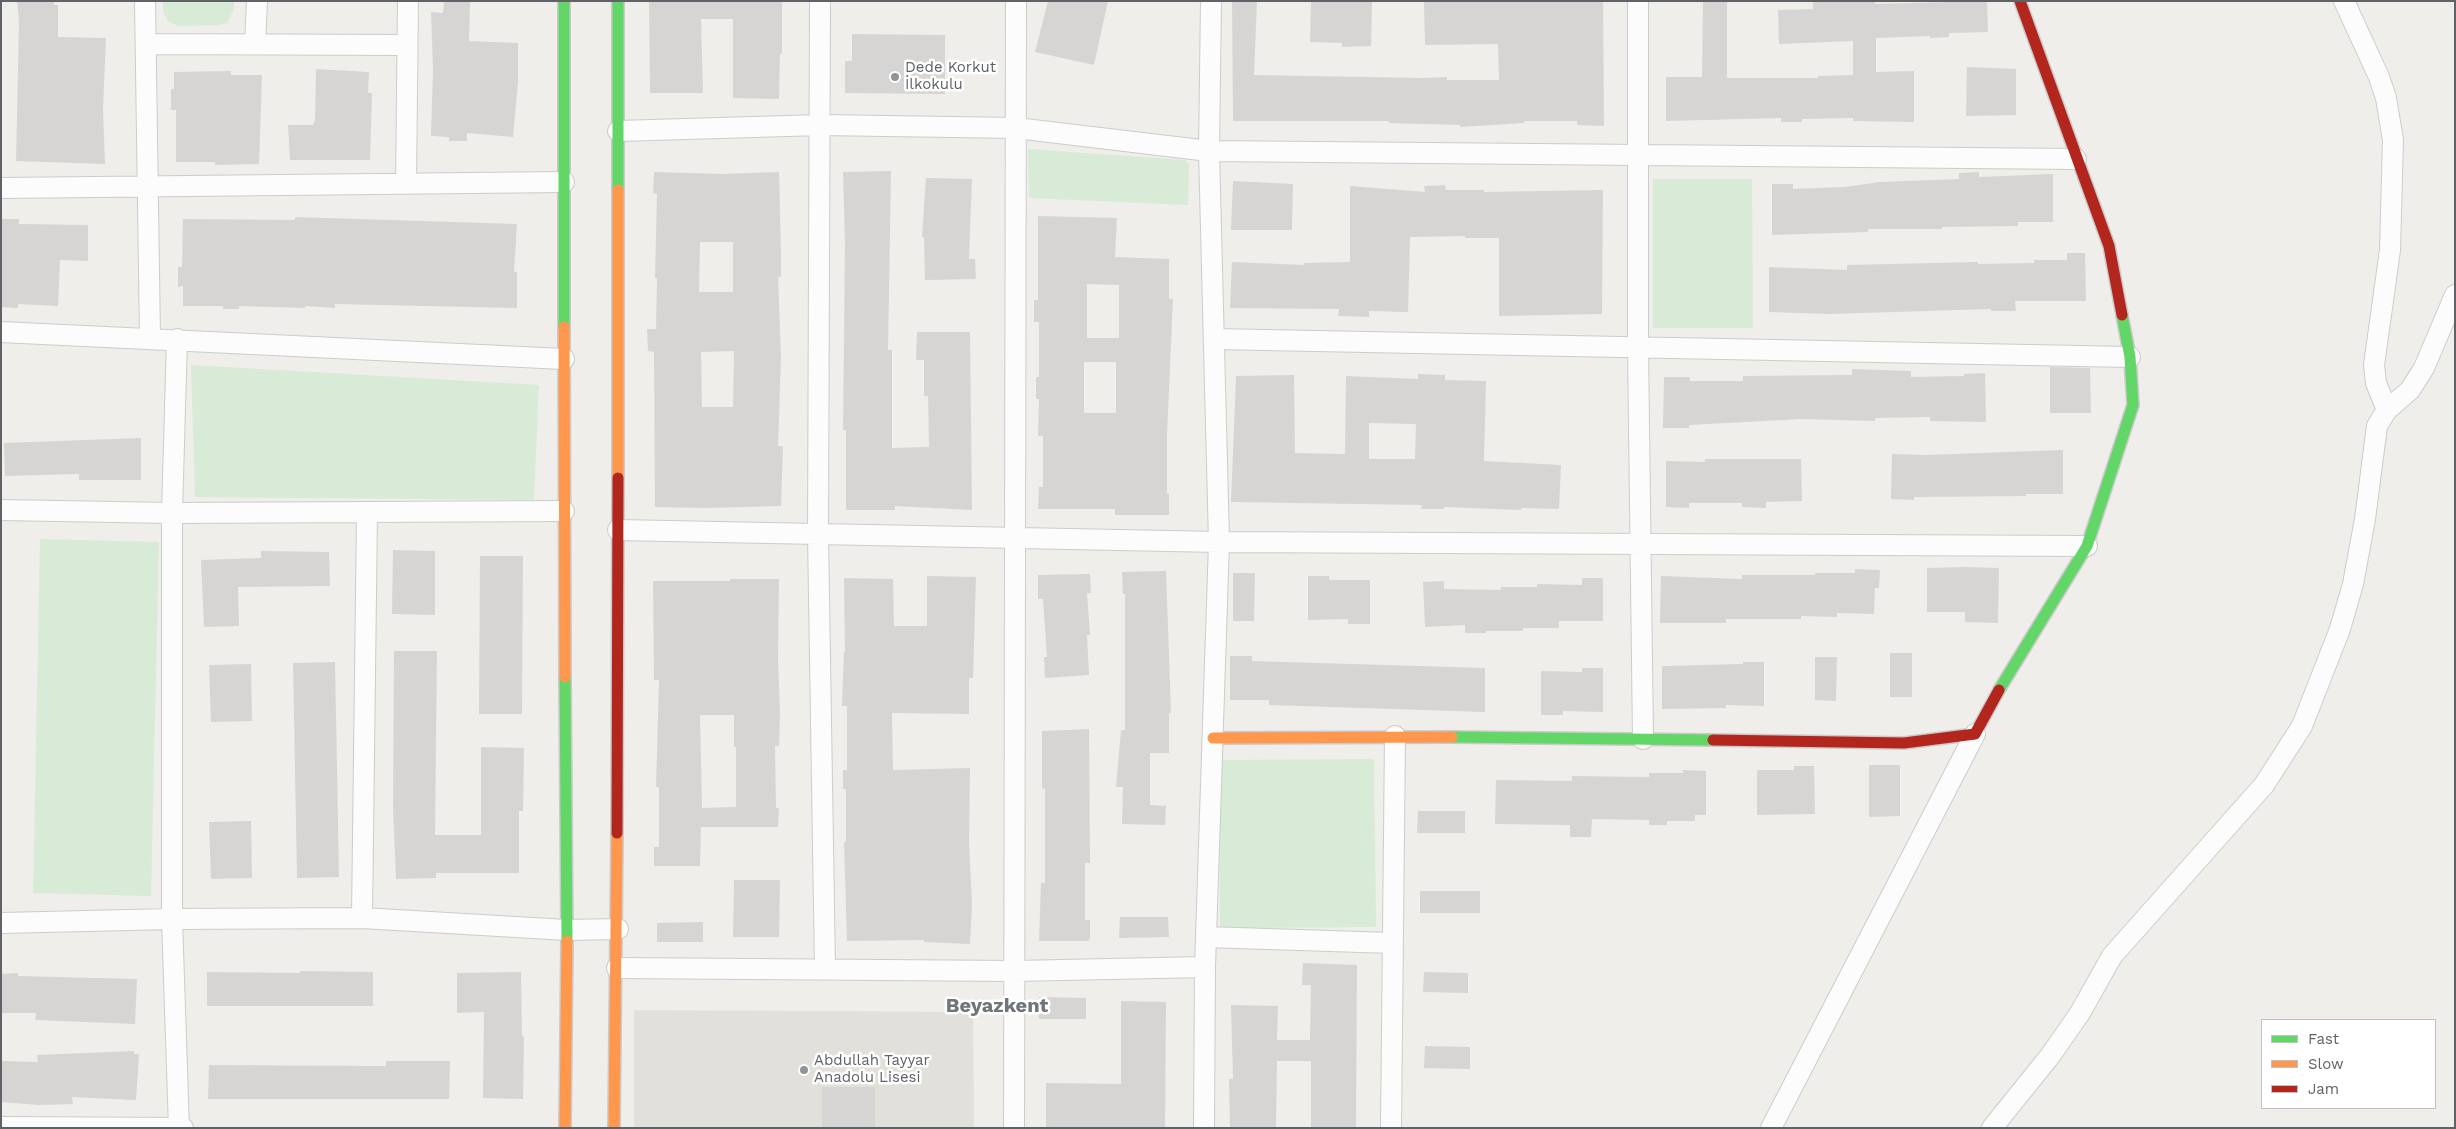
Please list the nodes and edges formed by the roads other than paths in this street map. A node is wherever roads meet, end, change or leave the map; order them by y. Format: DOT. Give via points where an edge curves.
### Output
graph roads {
  1 [pos="145,1"];
  2 [pos="257,1"];
  3 [pos="408,1"];
  4 [pos="564,1"];
  5 [pos="618,1"];
  6 [pos="820,1"];
  7 [pos="1016,1"];
  8 [pos="1211,1"];
  9 [pos="1638,1"];
  10 [pos="2020,1"];
  11 [pos="2344,1"];
  12 [pos="146,44"];
  13 [pos="255,44"];
  14 [pos="407,45"];
  15 [pos="821,126"];
  16 [pos="1016,128"];
  17 [pos="618,131"];
  18 [pos="1209,151"];
  19 [pos="1638,155"];
  20 [pos="2076,159"];
  21 [pos="564,182"];
  22 [pos="406,184"];
  23 [pos="149,186"];
  24 [pos="1,188"];
  25 [pos="2455,295"];
  26 [pos="1,332"];
  27 [pos="150,338"];
  28 [pos="177,339"];
  29 [pos="1214,339"];
  30 [pos="1638,347"];
  31 [pos="2130,357"];
  32 [pos="564,359"];
  33 [pos="2386,410"];
  34 [pos="1,510"];
  35 [pos="564,511"];
  36 [pos="367,512"];
  37 [pos="172,513"];
  38 [pos="618,530"];
  39 [pos="818,534"];
  40 [pos="1015,538"];
  41 [pos="1219,542"];
  42 [pos="1640,544"];
  43 [pos="2087,546"];
  44 [pos="1975,734"];
  45 [pos="1395,736"];
  46 [pos="1213,738"];
  47 [pos="1643,739"];
  48 [pos="362,918"];
  49 [pos="172,919"];
  50 [pos="1,923"];
  51 [pos="567,930"];
  52 [pos="618,930"];
  53 [pos="1206,937"];
  54 [pos="1392,943"];
  55 [pos="1205,967"];
  56 [pos="618,968"];
  57 [pos="825,970"];
  58 [pos="1015,971"];
  59 [pos="1,1127"];
  60 [pos="179,1128"];
  61 [pos="183,1128"];
  62 [pos="565,1128"];
  63 [pos="614,1128"];
  64 [pos="1014,1128"];
  65 [pos="1204,1128"];
  66 [pos="1391,1128"];
  67 [pos="1771,1128"];
  68 [pos="1992,1128"];
  1 -- 12 [label="street"];
  2 -- 13 [label="street"];
  3 -- 14 [label="street"];
  4 -- 21 [label="street"];
  5 -- 17 [label="street"];
  6 -- 15 [label="street"];
  7 -- 16 [label="street"];
  8 -- 18 [label="street"];
  9 -- 19 [label="street"];
  10 -- 20 [label="street"];
  11 -- 33 [label="street" via="2380,77 2393,140 2390,250 2374,365 2376,383"];
  12 -- 13 [label="street"];
  12 -- 23 [label="street"];
  13 -- 14 [label="street"];
  14 -- 22 [label="street"];
  15 -- 16 [label="street"];
  15 -- 17 [label="street"];
  15 -- 39 [label="street"];
  16 -- 18 [label="street"];
  16 -- 40 [label="street"];
  17 -- 38 [label="street"];
  18 -- 19 [label="street"];
  18 -- 29 [label="street"];
  19 -- 20 [label="street"];
  19 -- 30 [label="street"];
  20 -- 31 [label="street" via="2109,246"];
  21 -- 22 [label="street"];
  21 -- 32 [label="street"];
  22 -- 23 [label="street"];
  23 -- 24 [label="street"];
  23 -- 27 [label="street"];
  25 -- 33 [label="street" via="2424,368 2410,390"];
  26 -- 27 [label="street"];
  27 -- 28 [label="street"];
  28 -- 32 [label="street"];
  28 -- 37 [label="street"];
  29 -- 30 [label="street"];
  29 -- 41 [label="street"];
  30 -- 31 [label="street"];
  30 -- 42 [label="street"];
  31 -- 43 [label="street" via="2133,405"];
  32 -- 35 [label="street"];
  33 -- 68 [label="street" via="2377,426 2353,584 2340,629 2302,726 2264,785 2112,956 2050,1056"];
  34 -- 37 [label="street"];
  35 -- 36 [label="street"];
  35 -- 51 [label="street"];
  36 -- 37 [label="street"];
  36 -- 48 [label="street"];
  37 -- 49 [label="street"];
  38 -- 39 [label="street"];
  38 -- 52 [label="street"];
  39 -- 40 [label="street"];
  39 -- 57 [label="street"];
  40 -- 41 [label="street"];
  40 -- 58 [label="street"];
  41 -- 42 [label="street"];
  41 -- 46 [label="street"];
  42 -- 43 [label="street"];
  42 -- 47 [label="street"];
  43 -- 44 [label="street"];
  44 -- 47 [label="street" via="1904,743"];
  44 -- 67 [label="street"];
  45 -- 46 [label="street"];
  45 -- 47 [label="street"];
  45 -- 54 [label="street"];
  46 -- 53 [label="street"];
  48 -- 49 [label="street"];
  48 -- 51 [label="street"];
  49 -- 50 [label="street"];
  49 -- 60 [label="street"];
  51 -- 52 [label="street"];
  51 -- 62 [label="street"];
  52 -- 56 [label="street"];
  53 -- 54 [label="street"];
  53 -- 55 [label="street"];
  54 -- 66 [label="street"];
  55 -- 58 [label="street"];
  55 -- 65 [label="street"];
  56 -- 57 [label="street"];
  56 -- 63 [label="street"];
  57 -- 58 [label="street"];
  58 -- 64 [label="street"];
  59 -- 60 [label="street"];
  60 -- 61 [label="street"];
}
